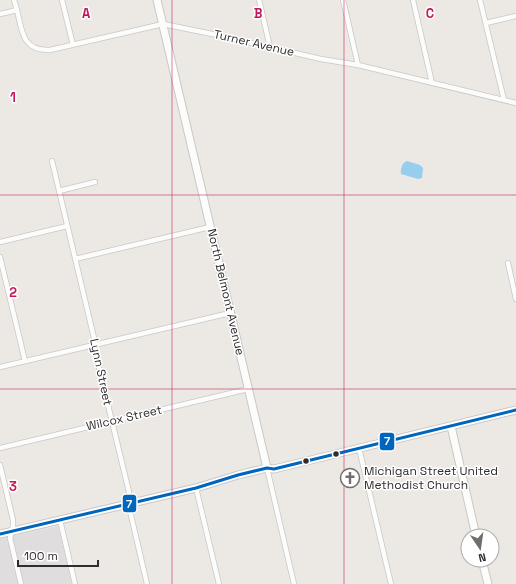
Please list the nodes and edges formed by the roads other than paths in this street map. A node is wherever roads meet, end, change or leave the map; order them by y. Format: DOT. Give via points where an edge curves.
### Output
graph roads {
  1 [pos="14,0"];
  2 [pos="62,0"];
  3 [pos="157,0"];
  4 [pos="259,0"];
  5 [pos="343,0"];
  6 [pos="413,0"];
  7 [pos="480,0"];
  8 [pos="17,10"];
  9 [pos="0,14"];
  10 [pos="516,16"];
  11 [pos="486,23"];
  12 [pos="162,24"];
  13 [pos="73,45"];
  14 [pos="270,47"];
  15 [pos="358,65"];
  16 [pos="432,83"];
  17 [pos="504,100"];
  18 [pos="516,102"];
  19 [pos="52,161"];
  20 [pos="95,182"];
  21 [pos="59,191"];
  22 [pos="67,226"];
  23 [pos="210,227"];
  24 [pos="0,242"];
  25 [pos="0,257"];
  26 [pos="75,259"];
  27 [pos="508,263"];
  28 [pos="516,298"];
  29 [pos="230,313"];
  30 [pos="94,344"];
  31 [pos="24,361"];
  32 [pos="0,367"];
  33 [pos="248,389"];
  34 [pos="516,410"];
  35 [pos="112,421"];
  36 [pos="451,426"];
  37 [pos="0,448"];
  38 [pos="359,448"];
  39 [pos="0,465"];
  40 [pos="267,468"];
  41 [pos="196,488"];
  42 [pos="129,504"];
  43 [pos="60,520"];
  44 [pos="474,528"];
  45 [pos="11,532"];
  46 [pos="0,534"];
  47 [pos="484,568"];
  48 [pos="21,584"];
  49 [pos="75,584"];
  50 [pos="147,584"];
  51 [pos="219,584"];
  52 [pos="294,584"];
  53 [pos="391,584"];
  54 [pos="488,584"];
  1 -- 8 [label="street, Turner Avenue"];
  2 -- 13 [label="street"];
  3 -- 12 [label="main road, North Belmont Avenue"];
  4 -- 14 [label="street"];
  5 -- 15 [label="street"];
  6 -- 16 [label="street"];
  7 -- 11 [label="street"];
  8 -- 9 [label="street"];
  8 -- 13 [label="street, Turner Avenue" via="22,35 28,44 42,50"];
  10 -- 11 [label="street"];
  11 -- 17 [label="street"];
  12 -- 13 [label="street, Turner Avenue"];
  12 -- 14 [label="street, Turner Avenue"];
  12 -- 23 [label="main road, North Belmont Avenue"];
  14 -- 15 [label="street, Turner Avenue"];
  15 -- 16 [label="street, Turner Avenue"];
  16 -- 17 [label="street, Turner Avenue"];
  17 -- 18 [label="street, Turner Avenue"];
  19 -- 21 [label="street, Lynn Street"];
  20 -- 21 [label="street"];
  21 -- 22 [label="street, Lynn Street"];
  22 -- 24 [label="street"];
  22 -- 26 [label="street, Lynn Street"];
  23 -- 26 [label="street"];
  23 -- 29 [label="main road, North Belmont Avenue"];
  25 -- 31 [label="street"];
  26 -- 30 [label="street, Lynn Street"];
  27 -- 28 [label="street"];
  29 -- 30 [label="street"];
  29 -- 33 [label="main road, North Belmont Avenue"];
  30 -- 31 [label="street"];
  30 -- 35 [label="street, Lynn Street"];
  31 -- 32 [label="street"];
  33 -- 35 [label="street, Wilcox Street"];
  33 -- 40 [label="main road, North Belmont Avenue"];
  34 -- 36 [label="main road"];
  35 -- 37 [label="street, Wilcox Street"];
  35 -- 42 [label="street, Lynn Street" via="129,492"];
  36 -- 38 [label="main road"];
  36 -- 44 [label="main road"];
  38 -- 40 [label="main road" via="274,469"];
  38 -- 53 [label="street"];
  39 -- 45 [label="street" via="13,520"];
  40 -- 41 [label="main road"];
  40 -- 52 [label="street, North Belmont Avenue"];
  41 -- 42 [label="main road"];
  41 -- 51 [label="street"];
  42 -- 43 [label="main road"];
  42 -- 50 [label="street, Lynn Street"];
  43 -- 45 [label="main road"];
  43 -- 49 [label="street"];
  45 -- 46 [label="main road"];
  45 -- 48 [label="street" via="10,538"];
  47 -- 54 [label="main road"];
}
